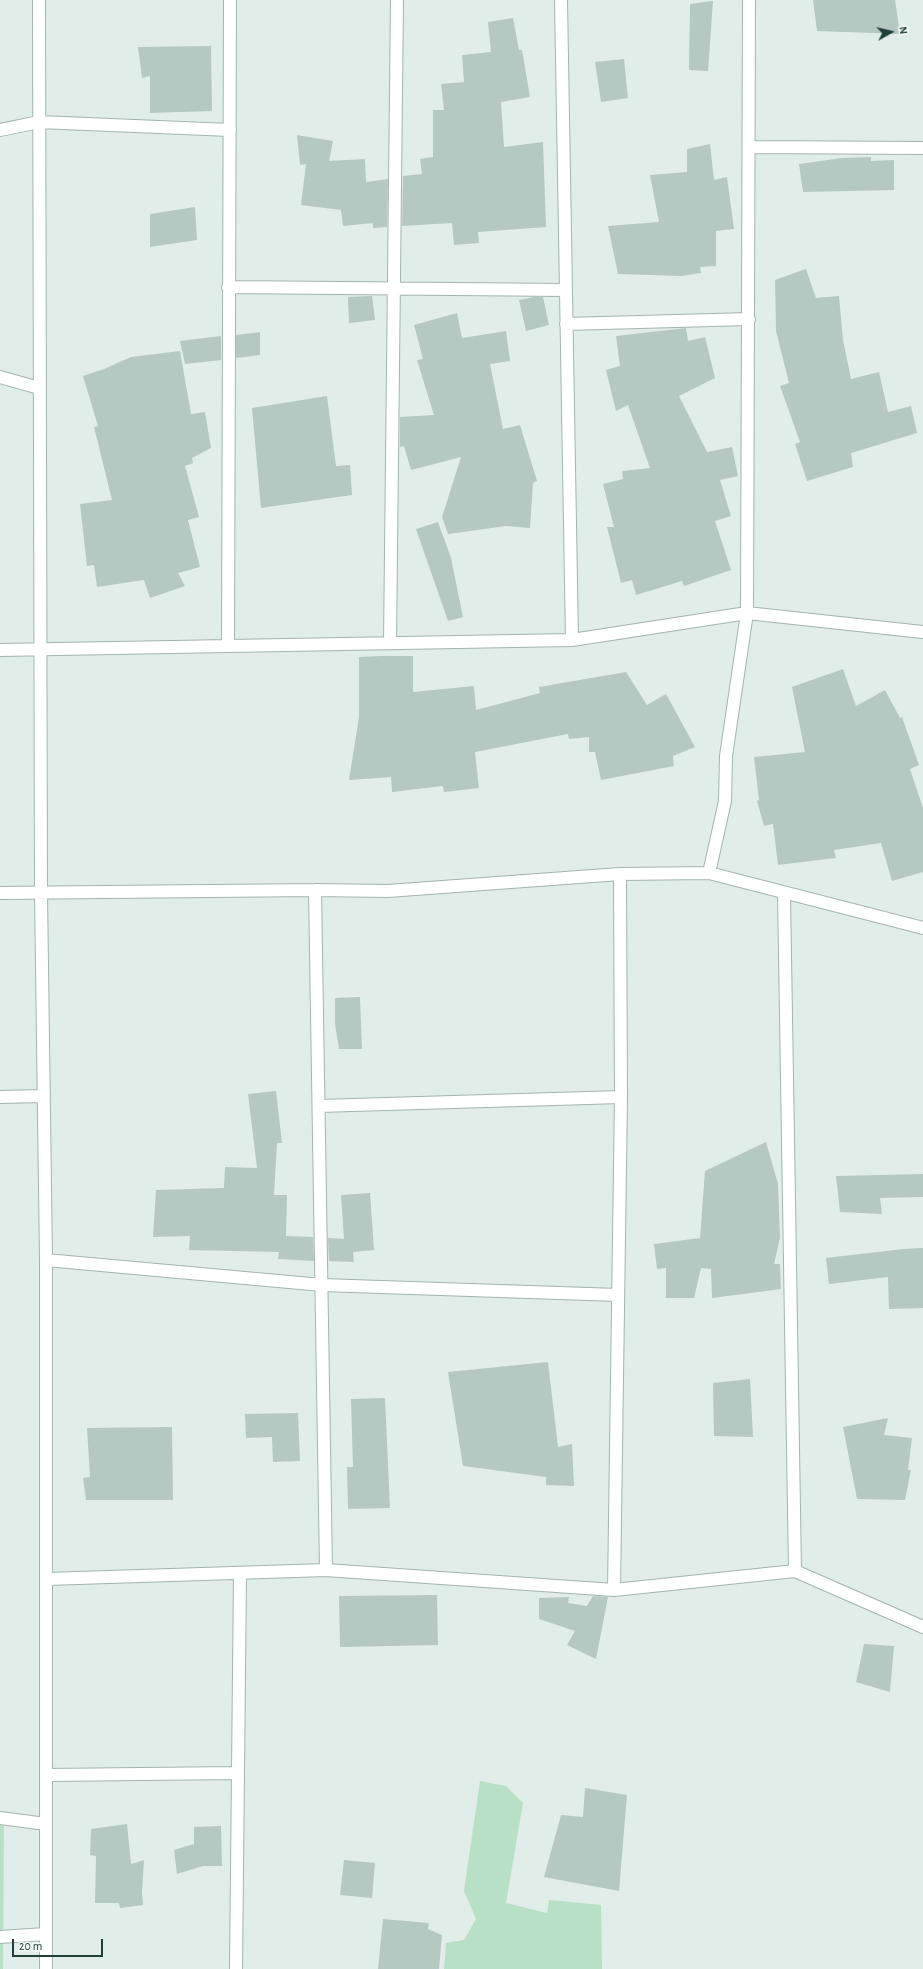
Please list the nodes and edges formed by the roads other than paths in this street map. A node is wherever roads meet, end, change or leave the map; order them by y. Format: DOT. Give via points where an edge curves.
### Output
graph roads {
  1 [pos="39,0"];
  2 [pos="230,0"];
  3 [pos="398,0"];
  4 [pos="562,0"];
  5 [pos="749,0"];
  6 [pos="39,122"];
  7 [pos="0,130"];
  8 [pos="230,130"];
  9 [pos="749,147"];
  10 [pos="923,148"];
  11 [pos="228,287"];
  12 [pos="394,288"];
  13 [pos="566,290"];
  14 [pos="749,319"];
  15 [pos="566,324"];
  16 [pos="0,377"];
  17 [pos="39,388"];
  18 [pos="747,613"];
  19 [pos="923,632"];
  20 [pos="572,640"];
  21 [pos="390,643"];
  22 [pos="228,646"];
  23 [pos="0,650"];
  24 [pos="40,650"];
  25 [pos="709,873"];
  26 [pos="620,874"];
  27 [pos="315,890"];
  28 [pos="0,893"];
  29 [pos="41,893"];
  30 [pos="784,893"];
  31 [pos="923,928"];
  32 [pos="44,1096"];
  33 [pos="0,1097"];
  34 [pos="621,1097"];
  35 [pos="319,1106"];
  36 [pos="46,1260"];
  37 [pos="322,1284"];
  38 [pos="618,1295"];
  39 [pos="326,1570"];
  40 [pos="795,1571"];
  41 [pos="240,1573"];
  42 [pos="47,1579"];
  43 [pos="614,1590"];
  44 [pos="923,1627"];
  45 [pos="238,1772"];
  46 [pos="46,1775"];
  47 [pos="0,1818"];
  48 [pos="46,1824"];
  49 [pos="45,1934"];
  50 [pos="0,1937"];
  51 [pos="46,1969"];
  52 [pos="236,1969"];
  1 -- 6 [label="street"];
  2 -- 8 [label="street"];
  3 -- 12 [label="street"];
  4 -- 13 [label="street"];
  5 -- 9 [label="street"];
  6 -- 7 [label="street"];
  6 -- 8 [label="street"];
  6 -- 17 [label="street"];
  8 -- 11 [label="street"];
  9 -- 10 [label="street"];
  9 -- 14 [label="street"];
  11 -- 12 [label="street"];
  11 -- 22 [label="street"];
  12 -- 13 [label="street"];
  12 -- 21 [label="street"];
  13 -- 15 [label="street"];
  14 -- 15 [label="street"];
  14 -- 18 [label="street"];
  15 -- 20 [label="street"];
  16 -- 17 [label="street"];
  17 -- 24 [label="street"];
  18 -- 19 [label="street"];
  18 -- 20 [label="street"];
  18 -- 25 [label="street" via="726,756 725,801"];
  20 -- 21 [label="street"];
  21 -- 22 [label="street"];
  22 -- 24 [label="street"];
  23 -- 24 [label="street"];
  24 -- 29 [label="street"];
  25 -- 26 [label="street"];
  25 -- 30 [label="street"];
  26 -- 27 [label="street" via="388,891"];
  26 -- 34 [label="street"];
  27 -- 29 [label="street"];
  27 -- 35 [label="street"];
  28 -- 29 [label="street"];
  29 -- 32 [label="street"];
  30 -- 31 [label="street"];
  30 -- 40 [label="street"];
  32 -- 33 [label="street"];
  32 -- 36 [label="street"];
  34 -- 35 [label="street"];
  34 -- 38 [label="street"];
  35 -- 37 [label="street"];
  36 -- 37 [label="street"];
  36 -- 42 [label="street"];
  37 -- 38 [label="street"];
  37 -- 39 [label="street"];
  38 -- 43 [label="street"];
  39 -- 41 [label="street"];
  39 -- 43 [label="street"];
  40 -- 43 [label="street"];
  40 -- 44 [label="street"];
  41 -- 42 [label="street"];
  41 -- 45 [label="street"];
  42 -- 46 [label="street"];
  45 -- 46 [label="street"];
  45 -- 52 [label="street"];
  46 -- 48 [label="street"];
  47 -- 48 [label="street"];
  48 -- 49 [label="street"];
  49 -- 50 [label="street"];
  49 -- 51 [label="street"];
}
